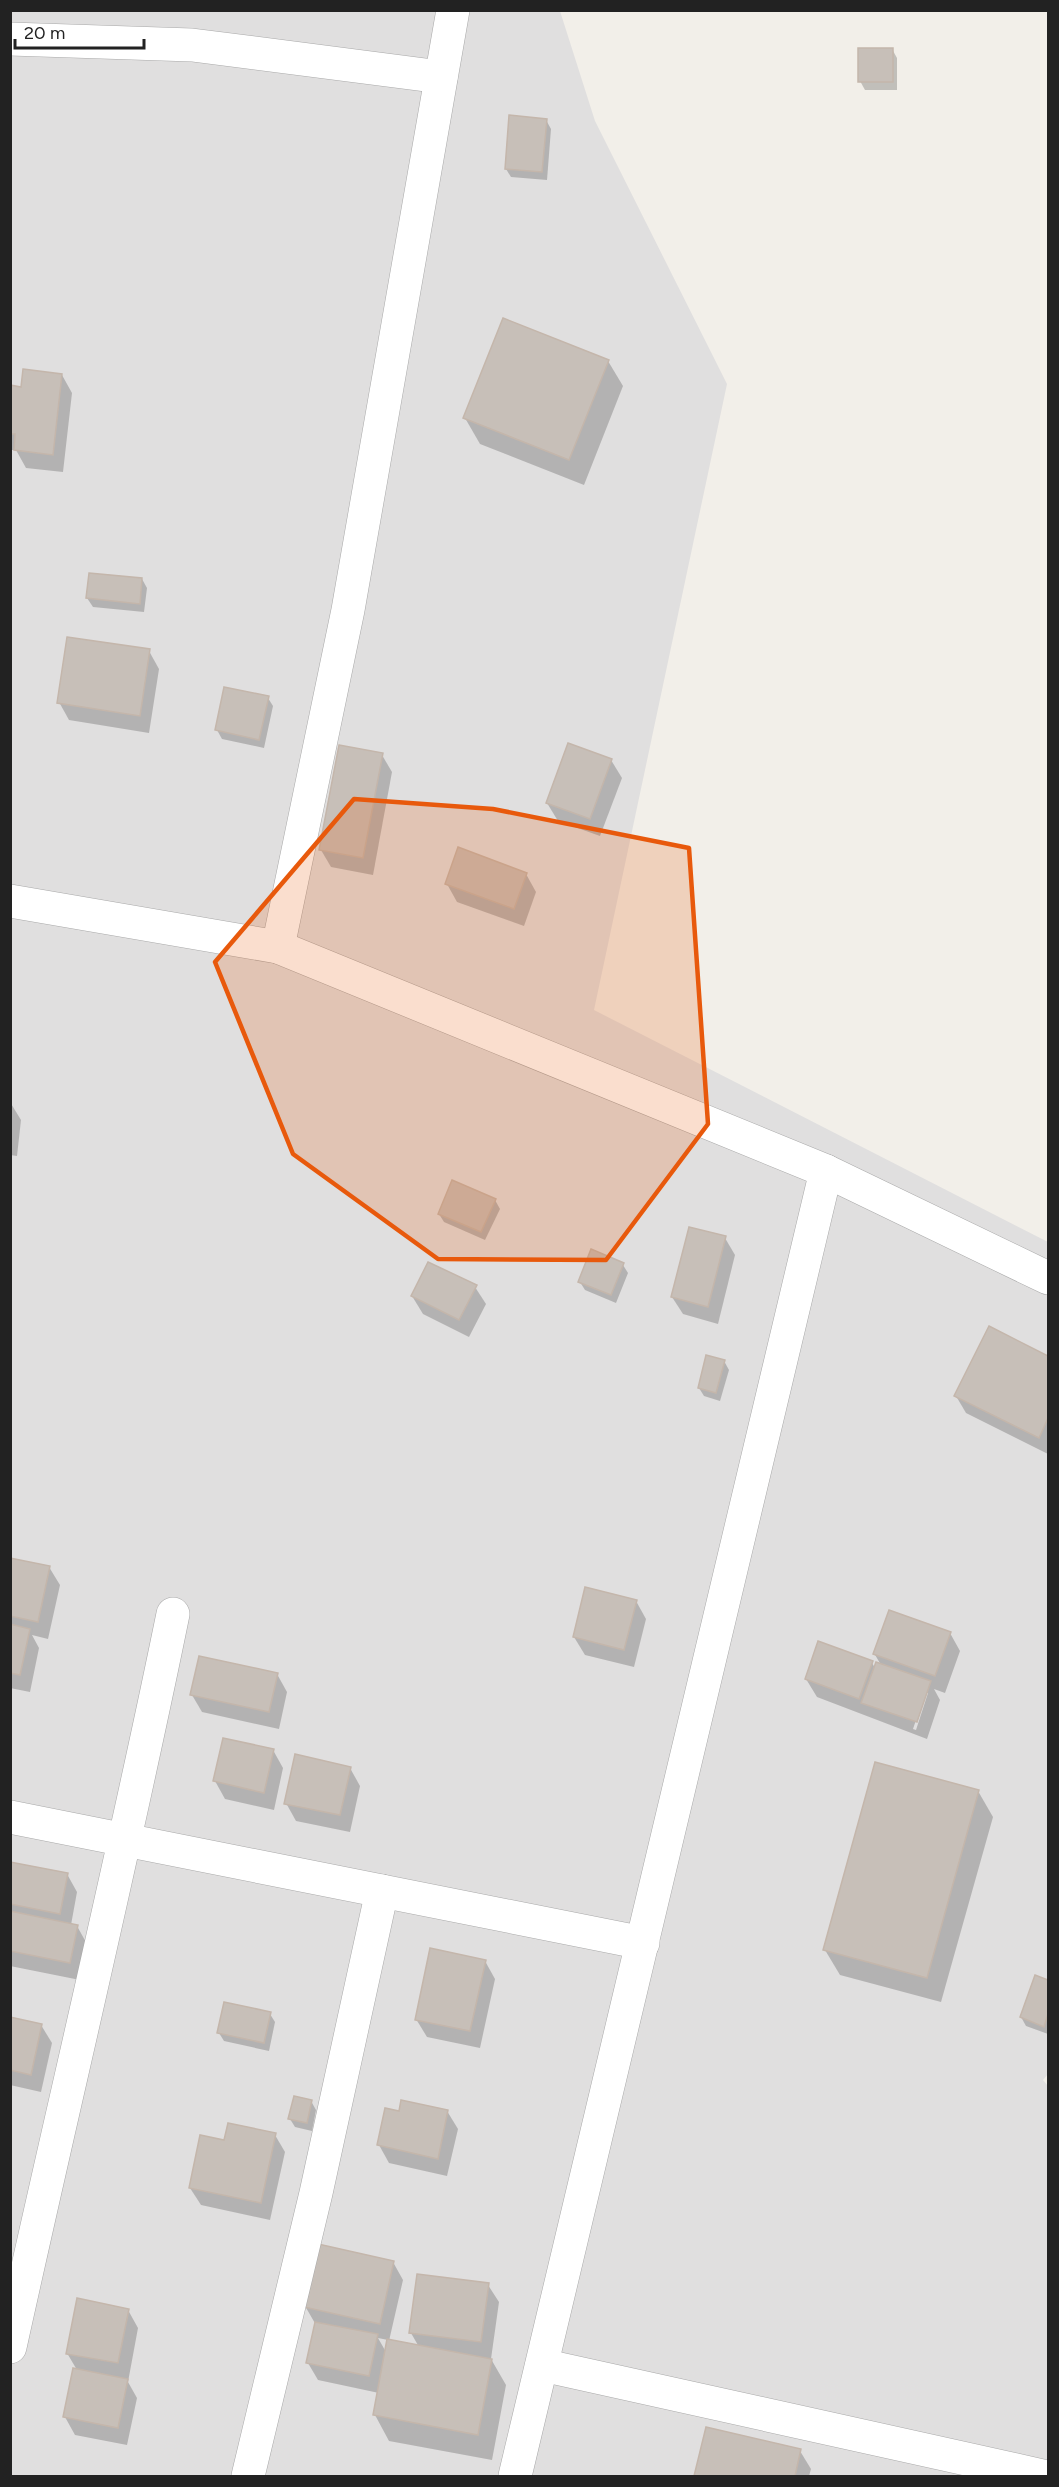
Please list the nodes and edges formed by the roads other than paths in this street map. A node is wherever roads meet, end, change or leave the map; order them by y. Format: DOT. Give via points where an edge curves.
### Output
graph roads {
  1 [pos="453,10"];
  2 [pos="10,39"];
  3 [pos="441,77"];
  4 [pos="10,901"];
  5 [pos="278,947"];
  6 [pos="826,1171"];
  7 [pos="1048,1278"];
  8 [pos="173,1614"];
  9 [pos="10,1817"];
  10 [pos="127,1840"];
  11 [pos="382,1891"];
  12 [pos="643,1943"];
  13 [pos="10,2347"];
  14 [pos="542,2365"];
  15 [pos="248,2476"];
  16 [pos="515,2476"];
  17 [pos="1044,2476"];
  1 -- 3 [label="street"];
  2 -- 3 [label="street" via="192,45"];
  3 -- 5 [label="street" via="348,610"];
  4 -- 5 [label="street"];
  5 -- 6 [label="street"];
  6 -- 7 [label="street"];
  6 -- 12 [label="street"];
  8 -- 10 [label="street"];
  9 -- 10 [label="street"];
  10 -- 11 [label="street"];
  10 -- 13 [label="street"];
  11 -- 12 [label="street"];
  11 -- 15 [label="street" via="316,2193"];
  12 -- 14 [label="street"];
  14 -- 16 [label="street"];
  14 -- 17 [label="street"];
}
